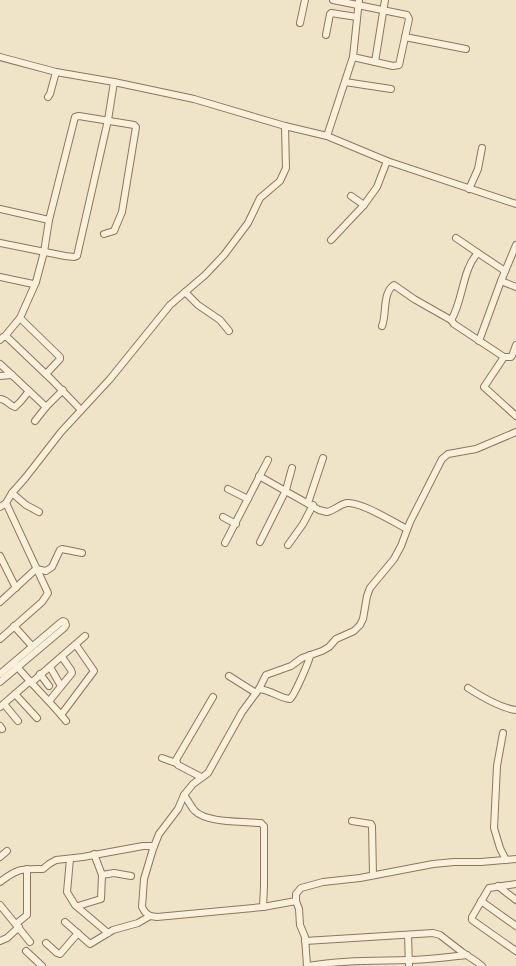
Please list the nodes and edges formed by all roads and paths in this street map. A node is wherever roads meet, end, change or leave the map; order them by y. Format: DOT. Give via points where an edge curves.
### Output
graph roads {
  1 [pos="305,0"];
  2 [pos="332,0"];
  3 [pos="384,0"];
  4 [pos="359,2"];
  5 [pos="384,10"];
  6 [pos="331,13"];
  7 [pos="357,17"];
  8 [pos="300,24"];
  9 [pos="326,34"];
  10 [pos="405,37"];
  11 [pos="466,49"];
  12 [pos="0,57"];
  13 [pos="353,57"];
  14 [pos="375,62"];
  15 [pos="56,72"];
  16 [pos="114,82"];
  17 [pos="345,82"];
  18 [pos="391,89"];
  19 [pos="48,97"];
  20 [pos="108,120"];
  21 [pos="286,126"];
  22 [pos="327,136"];
  23 [pos="482,148"];
  24 [pos="387,161"];
  25 [pos="469,189"];
  26 [pos="351,196"];
  27 [pos="516,204"];
  28 [pos="364,205"];
  29 [pos="0,209"];
  30 [pos="49,220"];
  31 [pos="104,234"];
  32 [pos="456,238"];
  33 [pos="331,240"];
  34 [pos="0,243"];
  35 [pos="516,245"];
  36 [pos="44,252"];
  37 [pos="478,253"];
  38 [pos="514,255"];
  39 [pos="505,271"];
  40 [pos="0,277"];
  41 [pos="501,281"];
  42 [pos="36,282"];
  43 [pos="516,287"];
  44 [pos="185,292"];
  45 [pos="20,318"];
  46 [pos="451,320"];
  47 [pos="382,326"];
  48 [pos="229,331"];
  49 [pos="2,338"];
  50 [pos="479,341"];
  51 [pos="516,345"];
  52 [pos="504,357"];
  53 [pos="0,364"];
  54 [pos="46,374"];
  55 [pos="12,375"];
  56 [pos="0,376"];
  57 [pos="63,390"];
  58 [pos="29,391"];
  59 [pos="0,399"];
  60 [pos="46,407"];
  61 [pos="82,410"];
  62 [pos="516,416"];
  63 [pos="35,421"];
  64 [pos="516,432"];
  65 [pos="323,458"];
  66 [pos="268,460"];
  67 [pos="292,468"];
  68 [pos="259,476"];
  69 [pos="228,489"];
  70 [pos="286,490"];
  71 [pos="12,493"];
  72 [pos="248,500"];
  73 [pos="6,503"];
  74 [pos="310,504"];
  75 [pos="0,507"];
  76 [pos="40,512"];
  77 [pos="223,517"];
  78 [pos="236,524"];
  79 [pos="407,530"];
  80 [pos="260,542"];
  81 [pos="225,543"];
  82 [pos="288,545"];
  83 [pos="82,553"];
  84 [pos="0,556"];
  85 [pos="36,569"];
  86 [pos="16,588"];
  87 [pos="0,602"];
  88 [pos="14,626"];
  89 [pos="85,636"];
  90 [pos="0,639"];
  91 [pos="76,645"];
  92 [pos="32,646"];
  93 [pos="310,655"];
  94 [pos="62,657"];
  95 [pos="16,665"];
  96 [pos="50,667"];
  97 [pos="0,674"];
  98 [pos="40,674"];
  99 [pos="229,676"];
  100 [pos="0,682"];
  101 [pos="30,682"];
  102 [pos="49,686"];
  103 [pos="61,686"];
  104 [pos="468,688"];
  105 [pos="258,691"];
  106 [pos="15,694"];
  107 [pos="213,697"];
  108 [pos="50,700"];
  109 [pos="2,706"];
  110 [pos="516,710"];
  111 [pos="61,715"];
  112 [pos="37,718"];
  113 [pos="66,720"];
  114 [pos="18,721"];
  115 [pos="503,733"];
  116 [pos="162,758"];
  117 [pos="176,763"];
  118 [pos="201,777"];
  119 [pos="184,795"];
  120 [pos="352,821"];
  121 [pos="154,846"];
  122 [pos="7,851"];
  123 [pos="94,854"];
  124 [pos="0,857"];
  125 [pos="70,859"];
  126 [pos="516,859"];
  127 [pos="506,860"];
  128 [pos="27,869"];
  129 [pos="102,875"];
  130 [pos="373,875"];
  131 [pos="131,876"];
  132 [pos="0,882"];
  133 [pos="516,884"];
  134 [pos="498,886"];
  135 [pos="516,899"];
  136 [pos="296,900"];
  137 [pos="481,901"];
  138 [pos="0,906"];
  139 [pos="78,906"];
  140 [pos="263,907"];
  141 [pos="150,916"];
  142 [pos="65,922"];
  143 [pos="17,926"];
  144 [pos="516,926"];
  145 [pos="78,933"];
  146 [pos="108,934"];
  147 [pos="408,935"];
  148 [pos="0,941"];
  149 [pos="305,941"];
  150 [pos="30,942"];
  151 [pos="46,943"];
  152 [pos="26,951"];
  153 [pos="516,951"];
  154 [pos="468,955"];
  155 [pos="409,963"];
  156 [pos="42,966"];
  157 [pos="308,966"];
  158 [pos="482,966"];
  1 -- 8 [label="street"];
  2 -- 4 [label="street"];
  2 -- 6 [label="street"];
  3 -- 5 [label="street"];
  4 -- 5 [label="street"];
  4 -- 7 [label="street"];
  5 -- 10 [label="street" via="407,15 409,19"];
  5 -- 14 [label="street"];
  6 -- 7 [label="street"];
  6 -- 9 [label="street"];
  7 -- 13 [label="street"];
  10 -- 11 [label="street"];
  10 -- 14 [label="street" via="399,65"];
  12 -- 15 [label="street"];
  13 -- 14 [label="street"];
  13 -- 17 [label="street"];
  15 -- 16 [label="street"];
  15 -- 19 [label="street"];
  16 -- 20 [label="street"];
  16 -- 21 [label="street" via="194,99"];
  17 -- 18 [label="street"];
  17 -- 22 [label="street"];
  20 -- 30 [label="street" via="75,117"];
  20 -- 31 [label="street" via="136,127 122,212 114,231"];
  20 -- 36 [label="street" via="77,256"];
  21 -- 22 [label="street"];
  21 -- 44 [label="street" via="286,168 283,176 260,198 248,223 224,255"];
  22 -- 24 [label="street"];
  23 -- 25 [label="street" via="478,169"];
  24 -- 25 [label="street"];
  24 -- 28 [label="street" via="377,187"];
  25 -- 27 [label="street"];
  26 -- 28 [label="street"];
  28 -- 33 [label="street"];
  29 -- 30 [label="street"];
  30 -- 36 [label="street"];
  32 -- 37 [label="street"];
  34 -- 36 [label="street"];
  35 -- 38 [label="street"];
  36 -- 42 [label="street"];
  37 -- 39 [label="street"];
  37 -- 46 [label="street" via="474,257"];
  38 -- 39 [label="street"];
  39 -- 41 [label="street"];
  40 -- 42 [label="street" via="33,284"];
  41 -- 43 [label="street"];
  41 -- 50 [label="street"];
  42 -- 45 [label="street"];
  44 -- 48 [label="street" via="198,305 220,320"];
  44 -- 61 [label="street" via="170,305"];
  45 -- 49 [label="street"];
  45 -- 54 [label="street" via="60,357"];
  46 -- 47 [label="street" via="394,285 388,294"];
  46 -- 50 [label="street"];
  49 -- 54 [label="street" via="7,337"];
  50 -- 52 [label="street"];
  51 -- 52 [label="street" via="512,356"];
  52 -- 62 [label="street" via="484,387"];
  53 -- 55 [label="street"];
  54 -- 57 [label="street"];
  55 -- 56 [label="street"];
  55 -- 58 [label="street"];
  57 -- 60 [label="street"];
  57 -- 61 [label="street"];
  58 -- 59 [label="street" via="15,407 7,400"];
  58 -- 60 [label="street"];
  60 -- 63 [label="street"];
  61 -- 71 [label="street" via="60,432"];
  64 -- 79 [label="street" via="476,449 448,454 442,459"];
  65 -- 74 [label="street"];
  66 -- 68 [label="street"];
  67 -- 70 [label="street"];
  68 -- 70 [label="street"];
  68 -- 72 [label="street"];
  69 -- 72 [label="street"];
  70 -- 74 [label="street"];
  70 -- 80 [label="street"];
  71 -- 73 [label="street"];
  71 -- 76 [label="street" via="26,506"];
  72 -- 78 [label="street"];
  73 -- 75 [label="street"];
  73 -- 85 [label="street"];
  74 -- 79 [label="street" via="328,512 350,502 377,512"];
  74 -- 82 [label="street" via="303,524"];
  77 -- 78 [label="street"];
  78 -- 81 [label="street"];
  79 -- 93 [label="street" via="394,559 370,588 360,624 354,631 336,639 329,647"];
  83 -- 85 [label="street" via="62,549 52,567 46,571"];
  84 -- 86 [label="street"];
  85 -- 86 [label="street"];
  85 -- 88 [label="street" via="48,593 42,602"];
  86 -- 87 [label="street"];
  88 -- 90 [label="street"];
  88 -- 92 [label="street"];
  89 -- 91 [label="street"];
  91 -- 94 [label="street"];
  91 -- 111 [label="street" via="94,671"];
  92 -- 95 [label="street"];
  92 -- 95 [label="street" via="60,622 65,622 64,628"];
  93 -- 105 [label="street" via="291,666 266,675"];
  93 -- 105 [label="street" via="294,696 290,700 265,690"];
  94 -- 96 [label="street"];
  94 -- 103 [label="street" via="72,672"];
  95 -- 97 [label="street"];
  95 -- 100 [label="street"];
  95 -- 101 [label="street"];
  96 -- 98 [label="street"];
  96 -- 103 [label="street"];
  98 -- 101 [label="street"];
  98 -- 102 [label="street"];
  99 -- 105 [label="street"];
  101 -- 106 [label="street"];
  101 -- 108 [label="street"];
  103 -- 108 [label="street"];
  104 -- 110 [label="street" via="488,700"];
  105 -- 118 [label="street" via="242,712 208,773"];
  106 -- 109 [label="street"];
  106 -- 112 [label="street"];
  107 -- 117 [label="street"];
  108 -- 111 [label="street"];
  109 -- 114 [label="street"];
  111 -- 113 [label="street"];
  115 -- 127 [label="street" via="497,766 494,828"];
  116 -- 117 [label="street"];
  117 -- 118 [label="street"];
  118 -- 119 [label="street"];
  119 -- 121 [label="street"];
  119 -- 140 [label="street" via="199,814 213,819 258,822 264,826"];
  120 -- 130 [label="street" via="372,826"];
  121 -- 123 [label="street"];
  121 -- 141 [label="street" via="144,879 142,900 142,907"];
  122 -- 124 [label="street"];
  123 -- 125 [label="street"];
  123 -- 129 [label="street"];
  125 -- 128 [label="street" via="56,860 43,869"];
  125 -- 139 [label="street" via="67,892"];
  126 -- 127 [label="street"];
  127 -- 130 [label="street" via="441,863"];
  128 -- 132 [label="street" via="12,872"];
  128 -- 143 [label="street" via="27,915"];
  129 -- 131 [label="street" via="114,873"];
  129 -- 139 [label="street" via="101,899"];
  130 -- 136 [label="street" via="306,886 296,894"];
  133 -- 134 [label="street"];
  134 -- 135 [label="street"];
  134 -- 137 [label="street" via="489,888"];
  136 -- 140 [label="street"];
  136 -- 149 [label="street"];
  137 -- 144 [label="street"];
  137 -- 153 [label="street" via="472,915 472,920"];
  138 -- 143 [label="street"];
  139 -- 146 [label="street"];
  140 -- 141 [label="street" via="181,916"];
  141 -- 146 [label="street" via="142,922 113,930"];
  142 -- 145 [label="street"];
  143 -- 148 [label="street" via="7,938"];
  143 -- 150 [label="street"];
  145 -- 146 [label="street" via="90,944"];
  145 -- 151 [label="street" via="60,954"];
  147 -- 149 [label="street"];
  147 -- 154 [label="street" via="440,935"];
  147 -- 155 [label="street"];
  149 -- 157 [label="street"];
  152 -- 156 [label="street"];
  154 -- 155 [label="street"];
  154 -- 158 [label="street"];
  155 -- 157 [label="street" via="376,960"];
}
